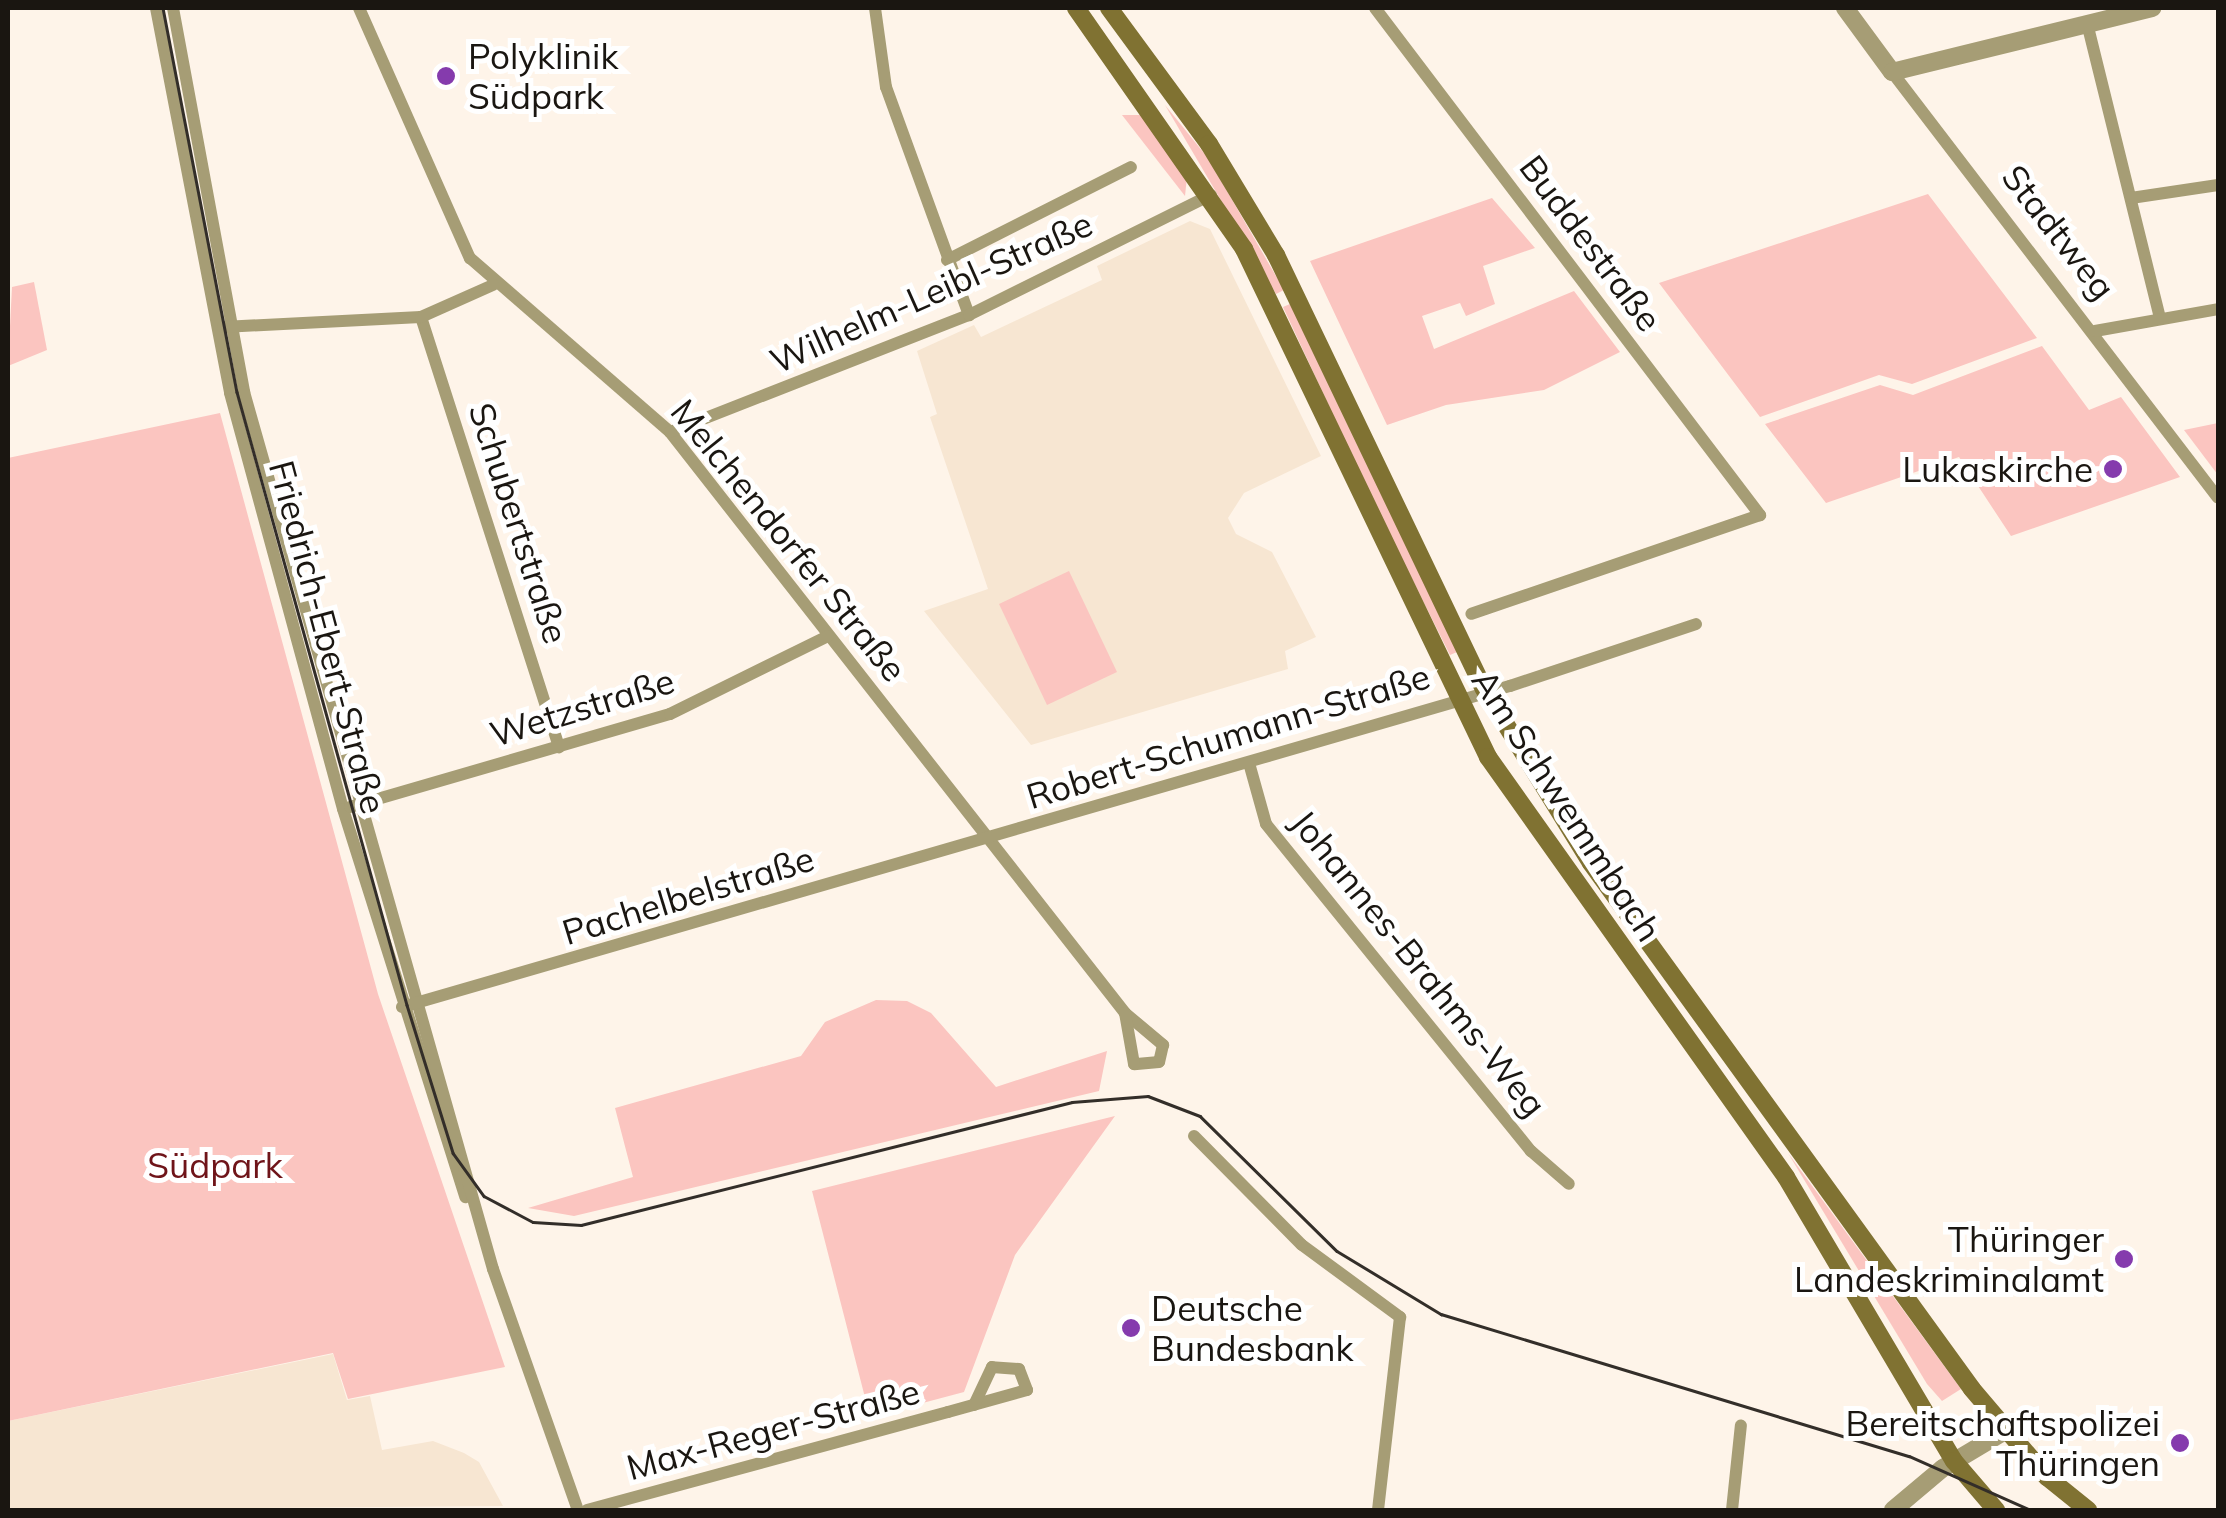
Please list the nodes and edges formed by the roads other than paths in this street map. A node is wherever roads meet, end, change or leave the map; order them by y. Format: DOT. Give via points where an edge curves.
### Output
graph roads {
  1 [pos="156,8"];
  2 [pos="173,8"];
  3 [pos="360,8"];
  4 [pos="875,8"];
  5 [pos="1076,8"];
  6 [pos="1108,8"];
  7 [pos="1375,8"];
  8 [pos="1844,8"];
  9 [pos="2152,8"];
  10 [pos="2088,23"];
  11 [pos="1892,72"];
  12 [pos="1131,167"];
  13 [pos="2218,185"];
  14 [pos="1211,195"];
  15 [pos="2130,198"];
  16 [pos="947,260"];
  17 [pos="493,285"];
  18 [pos="2218,309"];
  19 [pos="969,315"];
  20 [pos="422,316"];
  21 [pos="2160,319"];
  22 [pos="222,327"];
  23 [pos="2094,331"];
  24 [pos="670,432"];
  25 [pos="2218,498"];
  26 [pos="1471,614"];
  27 [pos="1696,624"];
  28 [pos="828,636"];
  29 [pos="1484,689"];
  30 [pos="1455,699"];
  31 [pos="559,747"];
  32 [pos="1249,762"];
  33 [pos="358,804"];
  34 [pos="343,809"];
  35 [pos="989,836"];
  36 [pos="408,1005"];
  37 [pos="1125,1013"];
  38 [pos="1712,1035"];
  39 [pos="1694,1049"];
  40 [pos="1194,1136"];
  41 [pos="1569,1184"];
  42 [pos="974,1405"];
  43 [pos="1740,1425"];
  44 [pos="2006,1431"];
  45 [pos="1954,1461"];
  46 [pos="578,1510"];
  47 [pos="587,1510"];
  48 [pos="1378,1510"];
  49 [pos="1732,1510"];
  50 [pos="1893,1510"];
  51 [pos="1996,1510"];
  52 [pos="2088,1510"];
  1 -- 22 [label="street, Friedrich-Ebert-Straße"];
  2 -- 22 [label="street, Friedrich-Ebert-Straße"];
  3 -- 17 [label="street, Melchendorfer Straße" via="447,219"];
  4 -- 16 [label="street" via="886,87"];
  5 -- 14 [label="main road, Am Schwemmbach"];
  6 -- 29 [label="main road, Am Schwemmbach" via="1209,144 1276,255"];
  7 -- 26 [label="street, Buddestraße" via="1760,515"];
  8 -- 11 [label="street, Stadtweg"];
  9 -- 10 [label="street"];
  10 -- 11 [label="street"];
  10 -- 15 [label="street"];
  11 -- 23 [label="street, Stadtweg"];
  12 -- 16 [label="street, Wilhelm-Leibl-Straße"];
  13 -- 15 [label="street"];
  14 -- 19 [label="street, Wilhelm-Leibl-Straße"];
  14 -- 30 [label="main road, Am Schwemmbach" via="1274,306"];
  15 -- 21 [label="street"];
  16 -- 19 [label="street"];
  17 -- 20 [label="street"];
  17 -- 24 [label="street, Melchendorfer Straße"];
  18 -- 21 [label="street"];
  19 -- 24 [label="street, Wilhelm-Leibl-Straße"];
  20 -- 22 [label="street"];
  20 -- 31 [label="street, Schubertstraße"];
  21 -- 23 [label="street"];
  22 -- 33 [label="street, Friedrich-Ebert-Straße"];
  22 -- 34 [label="street, Friedrich-Ebert-Straße"];
  23 -- 25 [label="street, Stadtweg"];
  24 -- 28 [label="street, Melchendorfer Straße"];
  27 -- 29 [label="street, Robert-Schumann-Straße"];
  28 -- 31 [label="street, Wetzstraße" via="670,714"];
  28 -- 35 [label="street, Melchendorfer Straße"];
  29 -- 30 [label="street, Robert-Schumann-Straße"];
  29 -- 38 [label="main road, Am Schwemmbach" via="1591,863"];
  30 -- 32 [label="street, Robert-Schumann-Straße"];
  30 -- 39 [label="main road, Am Schwemmbach" via="1529,819"];
  31 -- 33 [label="street, Wetzstraße"];
  32 -- 35 [label="street, Robert-Schumann-Straße"];
  32 -- 41 [label="street, Johannes-Brahms-Weg" via="1266,824 1531,1151"];
  33 -- 34 [label="street, Wetzstraße"];
  33 -- 36 [label="street, Friedrich-Ebert-Straße"];
  34 -- 36 [label="street, Friedrich-Ebert-Straße"];
  35 -- 36 [label="street, Pachelbelstraße" via="639,944"];
  35 -- 37 [label="street, Melchendorfer Straße"];
  36 -- 46 [label="street, Friedrich-Ebert-Straße"];
  38 -- 39 [label="street"];
  38 -- 44 [label="main road, Am Schwemmbach"];
  39 -- 45 [label="main road, Am Schwemmbach" via="1786,1177"];
  40 -- 48 [label="street" via="1302,1245 1400,1317"];
  42 -- 47 [label="street, Max-Reger-Straße"];
  43 -- 49 [label="street"];
  44 -- 45 [label="street"];
  44 -- 52 [label="main road, Am Schwemmbach"];
  45 -- 50 [label="street"];
  45 -- 51 [label="main road, Am Schwemmbach"];
}
